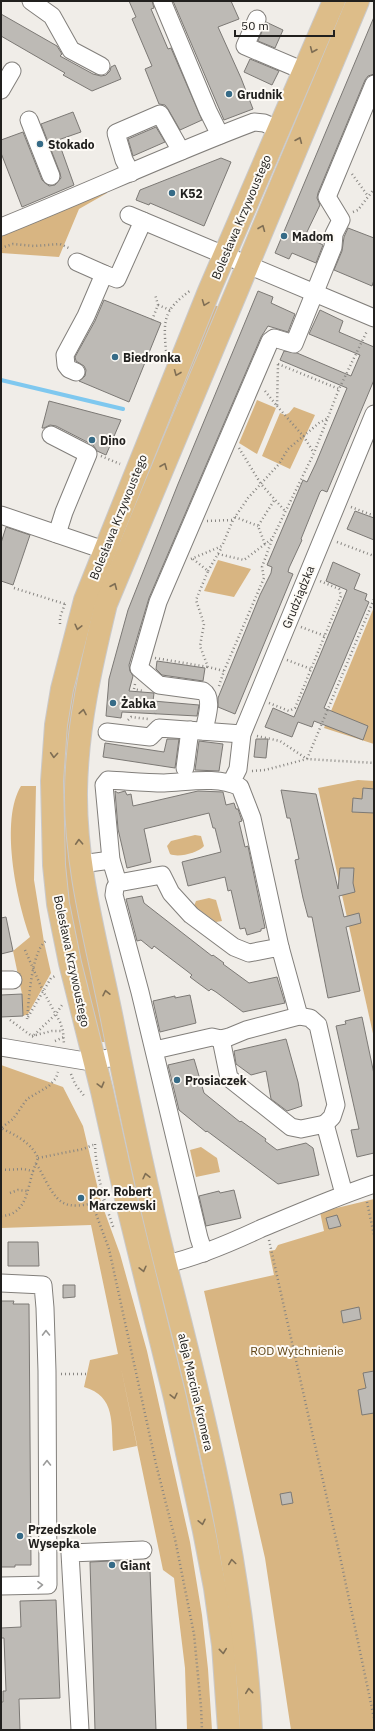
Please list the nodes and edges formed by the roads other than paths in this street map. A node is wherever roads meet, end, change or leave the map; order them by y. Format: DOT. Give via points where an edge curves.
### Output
graph roads {
  1 [pos="31,1"];
  2 [pos="162,1"];
  3 [pos="334,1"];
  4 [pos="358,1"];
  5 [pos="257,19"];
  6 [pos="101,66"];
  7 [pos="12,71"];
  8 [pos="304,71"];
  9 [pos="374,84"];
  10 [pos="1,90"];
  11 [pos="29,120"];
  12 [pos="278,128"];
  13 [pos="220,135"];
  14 [pos="181,151"];
  15 [pos="131,173"];
  16 [pos="51,176"];
  17 [pos="1,227"];
  18 [pos="225,254"];
  19 [pos="75,256"];
  20 [pos="248,264"];
  21 [pos="104,274"];
  22 [pos="314,292"];
  23 [pos="371,323"];
  24 [pos="76,372"];
  25 [pos="374,414"];
  26 [pos="51,435"];
  27 [pos="1,515"];
  28 [pos="57,534"];
  29 [pos="104,550"];
  30 [pos="197,730"];
  31 [pos="108,732"];
  32 [pos="242,734"];
  33 [pos="184,768"];
  34 [pos="235,777"];
  35 [pos="111,860"];
  36 [pos="81,864"];
  37 [pos="118,883"];
  38 [pos="280,947"];
  39 [pos="299,1016"];
  40 [pos="221,1039"];
  41 [pos="1,1046"];
  42 [pos="155,1050"];
  43 [pos="119,1057"];
  44 [pos="94,1061"];
  45 [pos="325,1124"];
  46 [pos="374,1184"];
  47 [pos="344,1194"];
  48 [pos="204,1253"];
  49 [pos="166,1264"];
  50 [pos="1,1283"];
  51 [pos="143,1550"];
  52 [pos="1,1586"];
  53 [pos="80,1730"];
  54 [pos="229,1730"];
  55 [pos="251,1730"];
  1 -- 6 [label="street" via="52,16 71,50"];
  2 -- 13 [label="street"];
  3 -- 8 [label="main road, Bolesława Krzywoustego, one-way"];
  20 -- 4 [label="main road, Bolesława Krzywoustego, one-way"];
  5 -- 8 [label="street" via="245,46"];
  7 -- 10 [label="street"];
  8 -- 12 [label="main road, Bolesława Krzywoustego"];
  9 -- 22 [label="street" via="327,198 341,220"];
  11 -- 16 [label="street"];
  12 -- 13 [label="street" via="254,122"];
  12 -- 18 [label="main road, Bolesława Krzywoustego"];
  13 -- 14 [label="street"];
  14 -- 15 [label="street"];
  14 -- 15 [label="street" via="160,114 116,133"];
  15 -- 17 [label="street"];
  18 -- 20 [label="street"];
  18 -- 21 [label="street" via="136,218 117,279"];
  18 -- 29 [label="main road, Bolesława Krzywoustego, one-way"];
  19 -- 21 [label="street"];
  20 -- 22 [label="street"];
  36 -- 20 [label="main road, Bolesława Krzywoustego, one-way" via="76,792 81,722 106,604"];
  21 -- 24 [label="street" via="65,356 66,365"];
  22 -- 23 [label="street"];
  22 -- 30 [label="street" via="294,344 274,338 270,341 270,361 229,434 192,522 186,558 158,602 142,656 139,668 159,685 203,691 207,694 209,700"];
  25 -- 32 [label="street, Grudziądzka"];
  26 -- 28 [label="street" via="88,454"];
  27 -- 28 [label="street"];
  28 -- 29 [label="street"];
  29 -- 44 [label="main road, Bolesława Krzywoustego, one-way" via="85,600 62,690 56,725 52,781 54,865 58,904"];
  30 -- 31 [label="street" via="159,728 150,737"];
  30 -- 32 [label="street"];
  30 -- 33 [label="street"];
  32 -- 34 [label="street, Grudziądzka"];
  34 -- 35 [label="street" via="162,783 108,780 104,785"];
  34 -- 38 [label="street" via="252,818"];
  35 -- 36 [label="street"];
  35 -- 37 [label="street"];
  43 -- 36 [label="main road, Bolesława Krzywoustego, one-way"];
  37 -- 38 [label="street" via="162,875 171,893 191,915 234,947 248,953"];
  37 -- 42 [label="street" via="114,895"];
  38 -- 39 [label="street"];
  39 -- 40 [label="street"];
  39 -- 45 [label="street" via="310,1018 318,1025 336,1105 332,1117"];
  40 -- 42 [label="street" via="212,1038"];
  40 -- 45 [label="street" via="229,1078 291,1127 300,1129"];
  41 -- 44 [label="street"];
  42 -- 48 [label="street"];
  43 -- 44 [label="street"];
  49 -- 43 [label="main road, aleja Marcina Kromera, one-way"];
  44 -- 54 [label="main road, aleja Marcina Kromera, one-way" via="175,1398 204,1531 223,1646"];
  45 -- 47 [label="street"];
  46 -- 47 [label="street"];
  47 -- 48 [label="street"];
  48 -- 49 [label="street"];
  55 -- 49 [label="main road, aleja Marcina Kromera, one-way" via="242,1629 230,1550 213,1462"];
  52 -- 50 [label="street, one-way" via="48,1585 46,1308 42,1285"];
  51 -- 53 [label="street" via="70,1553"];
}
